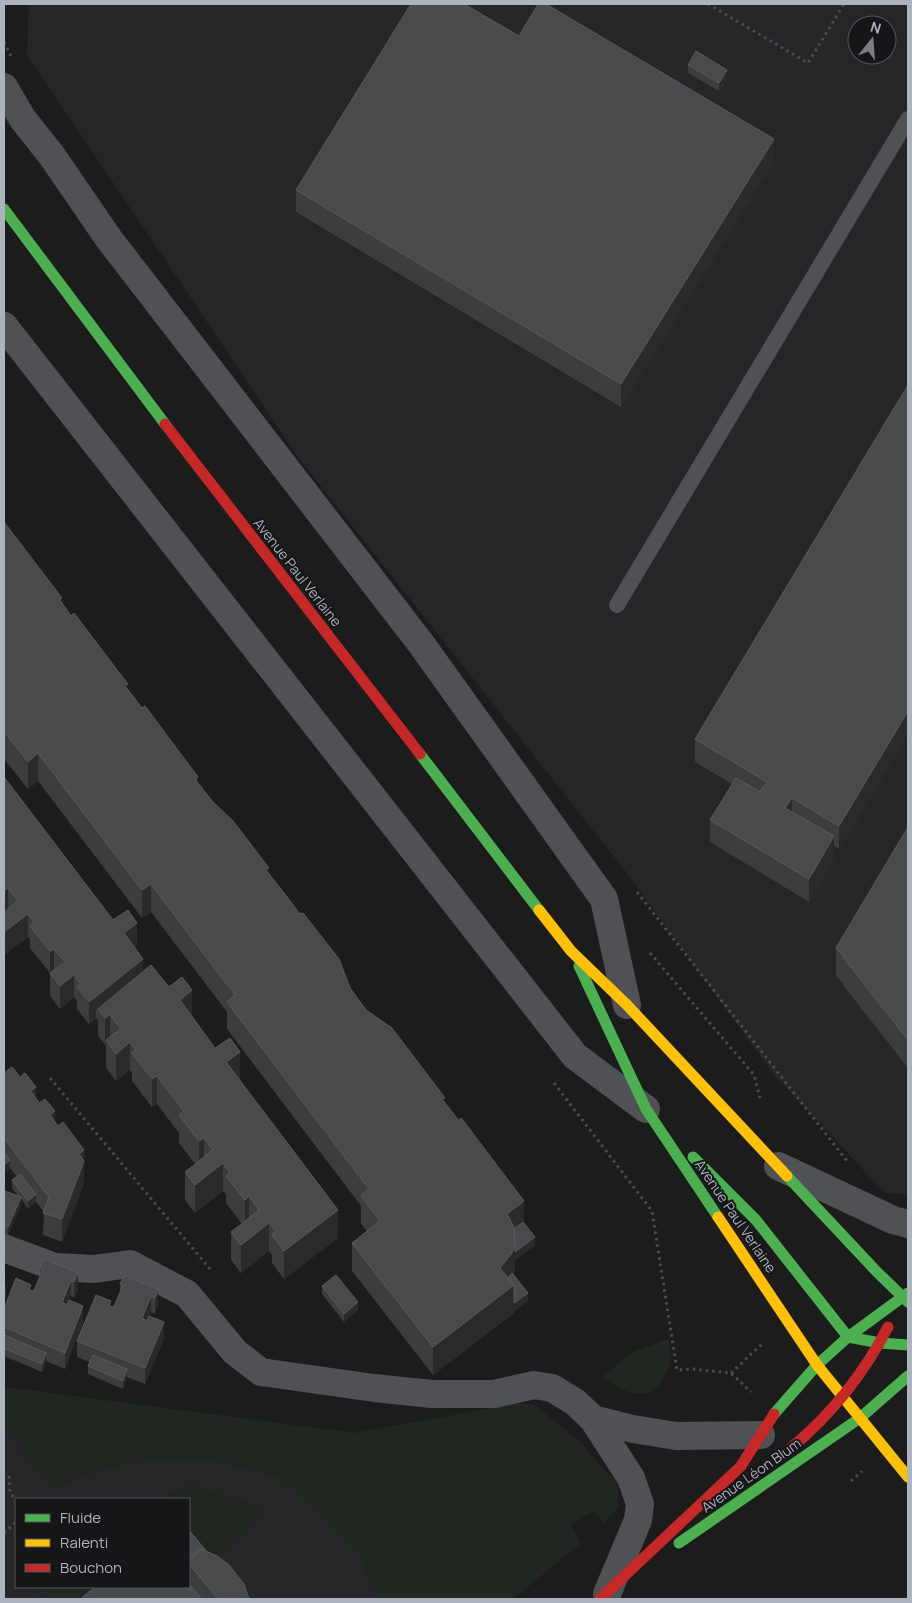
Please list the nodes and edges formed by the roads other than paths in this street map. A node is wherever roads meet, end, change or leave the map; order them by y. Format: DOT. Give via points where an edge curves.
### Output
graph roads {
  1 [pos="4,87"];
  2 [pos="908,119"];
  3 [pos="4,209"];
  4 [pos="4,326"];
  5 [pos="616,605"];
  6 [pos="572,951"];
  7 [pos="627,1005"];
  8 [pos="646,1110"];
  9 [pos="778,1166"];
  10 [pos="908,1224"];
  11 [pos="4,1248"];
  12 [pos="906,1297"];
  13 [pos="908,1331"];
  14 [pos="848,1337"];
  15 [pos="880,1343"];
  16 [pos="903,1345"];
  17 [pos="889,1359"];
  18 [pos="818,1365"];
  19 [pos="869,1370"];
  20 [pos="888,1376"];
  21 [pos="905,1383"];
  22 [pos="871,1395"];
  23 [pos="844,1398"];
  24 [pos="593,1418"];
  25 [pos="860,1418"];
  26 [pos="761,1435"];
  27 [pos="782,1455"];
  28 [pos="908,1477"];
  29 [pos="754,1478"];
  30 [pos="699,1529"];
  31 [pos="603,1596"];
  1 -- 7 [label="street" via="22,118 109,239 422,645 604,899"];
  2 -- 5 [label="lane"];
  3 -- 6 [label="main road, Avenue Paul Verlaine"];
  4 -- 8 [label="street" via="575,1056"];
  6 -- 7 [label="main road, Avenue Paul Verlaine"];
  6 -- 8 [label="main road, Avenue Paul Verlaine"];
  7 -- 9 [label="main road, Avenue Paul Verlaine"];
  8 -- 14 [label="main road" via="756,1220"];
  8 -- 18 [label="main road, Avenue Paul Verlaine"];
  9 -- 10 [label="street"];
  9 -- 12 [label="main road, Avenue Paul Verlaine" via="877,1272"];
  11 -- 24 [label="street" via="55,1266 94,1269 130,1264 187,1294 235,1352 262,1372 432,1394 494,1394 534,1385 552,1388"];
  12 -- 14 [label="main road, Avenue Léon Blum"];
  12 -- 15 [label="main road, Avenue Léon Blum"];
  13 -- 16 [label="main road"];
  14 -- 15 [label="main road"];
  14 -- 18 [label="main road, Avenue Léon Blum"];
  15 -- 16 [label="main road"];
  15 -- 19 [label="main road, Avenue Léon Blum"];
  16 -- 17 [label="main road"];
  18 -- 19 [label="main road"];
  18 -- 23 [label="main road, Avenue Paul Verlaine"];
  18 -- 26 [label="main road, Avenue Léon Blum" via="774,1414"];
  19 -- 23 [label="main road, Avenue Léon Blum"];
  20 -- 21 [label="main road"];
  21 -- 25 [label="main road, Avenue Léon Blum"];
  22 -- 25 [label="main road"];
  23 -- 25 [label="main road, Avenue Paul Verlaine"];
  23 -- 27 [label="main road, Avenue Léon Blum"];
  24 -- 26 [label="street" via="676,1436"];
  24 -- 31 [label="street" via="631,1478 640,1504 638,1520"];
  25 -- 28 [label="main road, Avenue Paul Verlaine"];
  25 -- 30 [label="main road, Avenue Léon Blum"];
  26 -- 31 [label="main road, Avenue Léon Blum" via="741,1466"];
  29 -- 30 [label="main road, Avenue Léon Blum" via="726,1500"];
  30 -- 31 [label="main road"];
}
